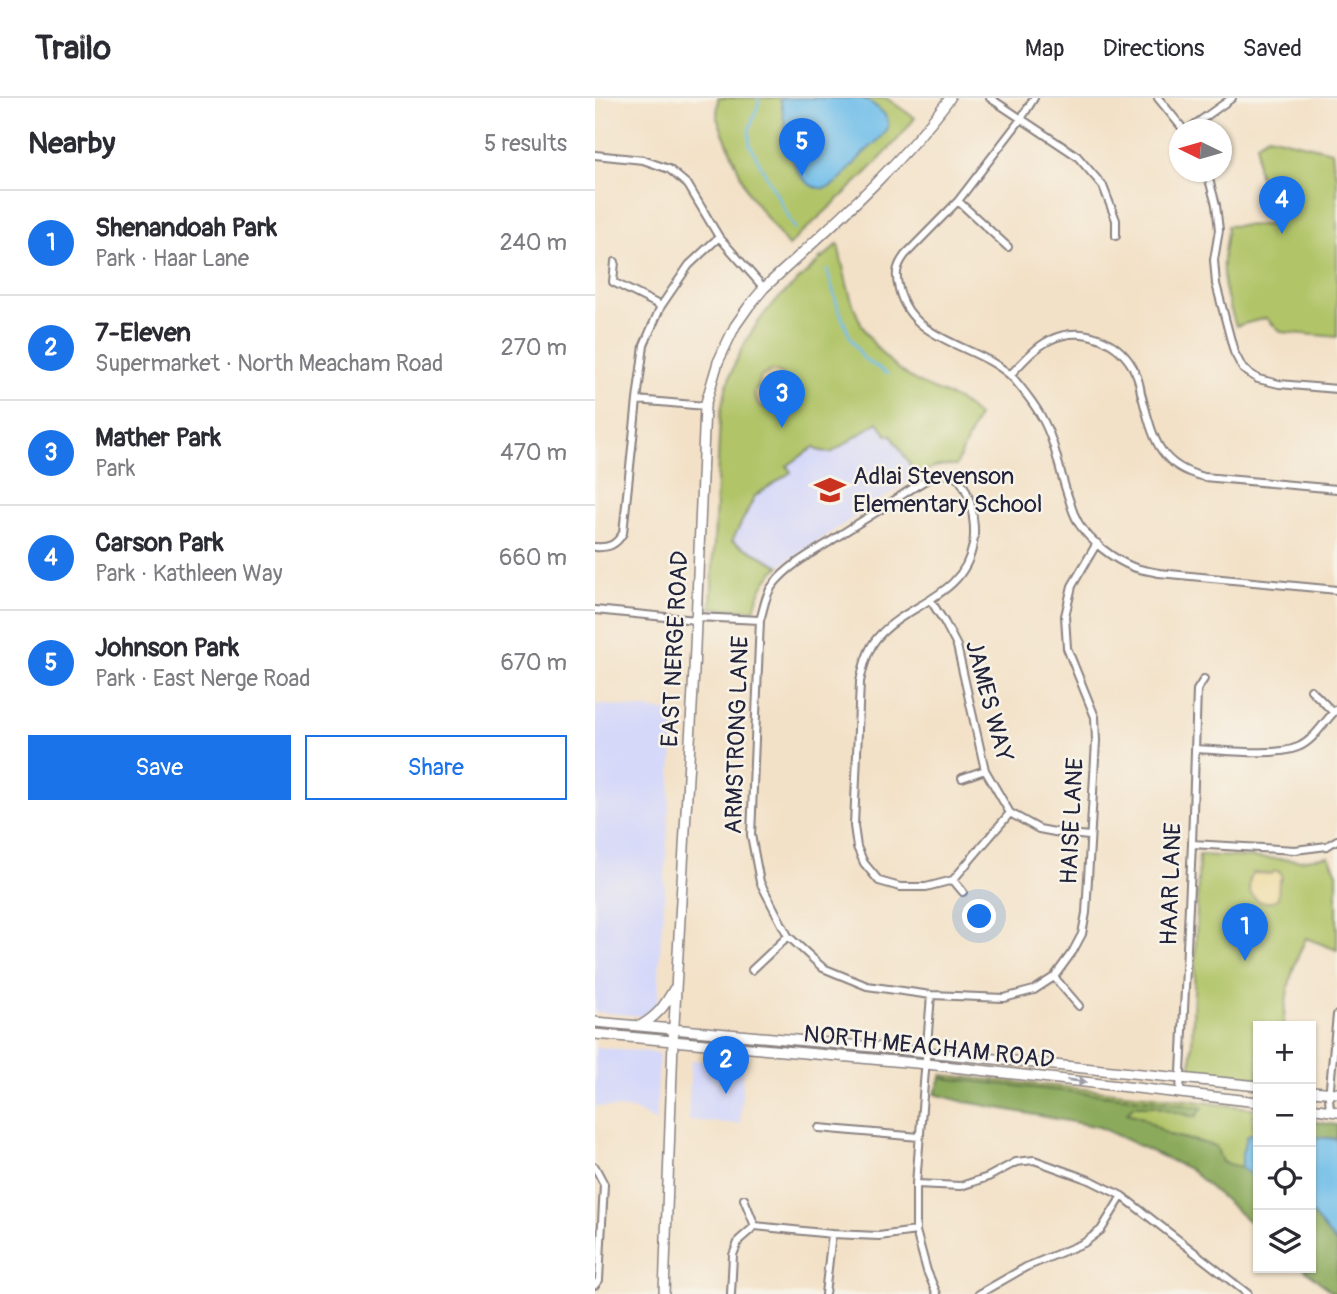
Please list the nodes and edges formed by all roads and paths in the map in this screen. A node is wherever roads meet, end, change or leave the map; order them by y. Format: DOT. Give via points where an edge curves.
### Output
graph roads {
  1 [pos="950,98"];
  2 [pos="990,98"];
  3 [pos="1034,98"];
  4 [pos="1158,98"];
  5 [pos="1232,98"];
  6 [pos="1021,119"];
  7 [pos="1176,119"];
  8 [pos="1201,119"];
  9 [pos="595,155"];
  10 [pos="1210,182"];
  11 [pos="958,201"];
  12 [pos="1116,236"];
  13 [pos="719,237"];
  14 [pos="1008,247"];
  15 [pos="615,262"];
  16 [pos="764,288"];
  17 [pos="661,306"];
  18 [pos="1010,375"];
  19 [pos="1337,389"];
  20 [pos="637,400"];
  21 [pos="705,406"];
  22 [pos="1337,489"];
  23 [pos="1097,543"];
  24 [pos="595,547"];
  25 [pos="1337,590"];
  26 [pos="930,601"];
  27 [pos="595,610"];
  28 [pos="696,619"];
  29 [pos="760,620"];
  30 [pos="1204,679"];
  31 [pos="1311,690"];
  32 [pos="1335,711"];
  33 [pos="1196,749"];
  34 [pos="985,770"];
  35 [pos="962,778"];
  36 [pos="1010,813"];
  37 [pos="1089,836"];
  38 [pos="1337,840"];
  39 [pos="1192,845"];
  40 [pos="953,880"];
  41 [pos="963,892"];
  42 [pos="788,936"];
  43 [pos="753,970"];
  44 [pos="1054,977"];
  45 [pos="677,984"];
  46 [pos="932,995"];
  47 [pos="1079,1006"];
  48 [pos="1337,1015"];
  49 [pos="595,1022"];
  50 [pos="640,1026"];
  51 [pos="674,1030"];
  52 [pos="595,1034"];
  53 [pos="673,1042"];
  54 [pos="927,1052"];
  55 [pos="926,1064"];
  56 [pos="1181,1079"];
  57 [pos="1253,1086"];
  58 [pos="1180,1093"];
  59 [pos="1333,1093"];
  60 [pos="1253,1101"];
  61 [pos="1333,1112"];
  62 [pos="819,1128"];
  63 [pos="919,1137"];
  64 [pos="595,1167"];
  65 [pos="916,1184"];
  66 [pos="1122,1196"];
  67 [pos="744,1199"];
  68 [pos="755,1226"];
  69 [pos="916,1231"];
  70 [pos="832,1234"];
  71 [pos="595,1285"];
  72 [pos="664,1294"];
  73 [pos="731,1294"];
  74 [pos="825,1294"];
  75 [pos="937,1294"];
  76 [pos="979,1294"];
  77 [pos="1248,1294"];
  1 -- 16 [label="main road, EAST NERGE ROAD" via="876,184"];
  2 -- 6 [label="street"];
  3 -- 6 [label="street"];
  4 -- 7 [label="street"];
  5 -- 8 [label="street"];
  6 -- 11 [label="street"];
  6 -- 12 [label="street" via="1077,156 1103,186 1116,220"];
  9 -- 13 [label="street" via="643,160 669,169 688,185"];
  10 -- 19 [label="street" via="1219,230 1216,284 1243,369 1279,384"];
  11 -- 14 [label="street"];
  11 -- 18 [label="street" via="898,265 900,295 929,331"];
  13 -- 16 [label="street"];
  13 -- 17 [label="street" via="689,265"];
  15 -- 17 [label="street" via="613,282"];
  16 -- 21 [label="main road, EAST NERGE ROAD" via="735,326"];
  17 -- 20 [label="street" via="644,345"];
  18 -- 22 [label="street" via="1051,339 1090,335 1124,353 1136,373 1153,435 1172,464 1204,477"];
  18 -- 23 [label="street" via="1043,419 1079,523"];
  20 -- 21 [label="street"];
  20 -- 24 [label="street" via="623,533 617,543"];
  21 -- 28 [label="main road, EAST NERGE ROAD"];
  23 -- 25 [label="street" via="1117,559 1159,573"];
  23 -- 37 [label="street, HAISE LANE" via="1072,586 1065,616 1067,648 1095,717"];
  26 -- 29 [label="street, ARMSTRONG LANE" via="955,582 973,545 972,510 963,484 952,475 937,475 918,486 782,574 770,588"];
  26 -- 34 [label="street, JAMES WAY" via="957,646"];
  26 -- 40 [label="street" via="895,621 876,639 865,660 860,682 854,826 864,863 879,881 926,887"];
  27 -- 28 [label="street"];
  28 -- 29 [label="street"];
  28 -- 45 [label="main road, EAST NERGE ROAD"];
  29 -- 42 [label="street, ARMSTRONG LANE" via="751,835 760,882"];
  30 -- 33 [label="street, HAAR LANE" via="1197,690"];
  31 -- 32 [label="street"];
  32 -- 33 [label="street" via="1299,747 1276,753"];
  33 -- 39 [label="street, HAAR LANE"];
  34 -- 35 [label="street"];
  34 -- 36 [label="street, JAMES WAY"];
  36 -- 37 [label="street" via="1039,829"];
  36 -- 40 [label="street"];
  37 -- 44 [label="street, HAISE LANE" via="1082,934"];
  38 -- 39 [label="street" via="1328,846 1294,850"];
  39 -- 56 [label="street, HAAR LANE"];
  40 -- 41 [label="street"];
  42 -- 43 [label="street"];
  42 -- 46 [label="street, ARMSTRONG LANE" via="823,968 867,986"];
  44 -- 46 [label="street, HAISE LANE" via="1034,990 1005,998"];
  44 -- 47 [label="street"];
  45 -- 50 [label="main road" via="663,1009"];
  45 -- 51 [label="main road, EAST NERGE ROAD"];
  46 -- 54 [label="street"];
  48 -- 59 [label="street"];
  49 -- 50 [label="main road, NORTH MEACHAM ROAD"];
  50 -- 51 [label="main road, NORTH MEACHAM ROAD"];
  51 -- 53 [label="main road, EAST NERGE ROAD"];
  51 -- 54 [label="main road, NORTH MEACHAM ROAD"];
  52 -- 53 [label="main road, NORTH MEACHAM ROAD"];
  53 -- 55 [label="main road, NORTH MEACHAM ROAD"];
  53 -- 72 [label="main road, EAST NERGE ROAD"];
  54 -- 55 [label="street"];
  54 -- 56 [label="main road, NORTH MEACHAM ROAD"];
  55 -- 58 [label="main road, NORTH MEACHAM ROAD, one-way"];
  55 -- 63 [label="street"];
  56 -- 57 [label="main road, NORTH MEACHAM ROAD"];
  56 -- 58 [label="street, HAAR LANE"];
  58 -- 60 [label="main road, NORTH MEACHAM ROAD"];
  59 -- 61 [label="street"];
  62 -- 63 [label="street"];
  63 -- 65 [label="street"];
  64 -- 71 [label="street" via="604,1184 599,1280"];
  65 -- 66 [label="street" via="961,1186 1016,1162 1034,1160"];
  65 -- 69 [label="street"];
  66 -- 76 [label="street" via="1101,1230 1084,1243 1026,1267"];
  66 -- 77 [label="street"];
  67 -- 68 [label="street"];
  68 -- 70 [label="street"];
  68 -- 73 [label="street" via="739,1240 733,1255"];
  69 -- 70 [label="street" via="879,1236"];
  69 -- 75 [label="street"];
  70 -- 74 [label="street"];
}
